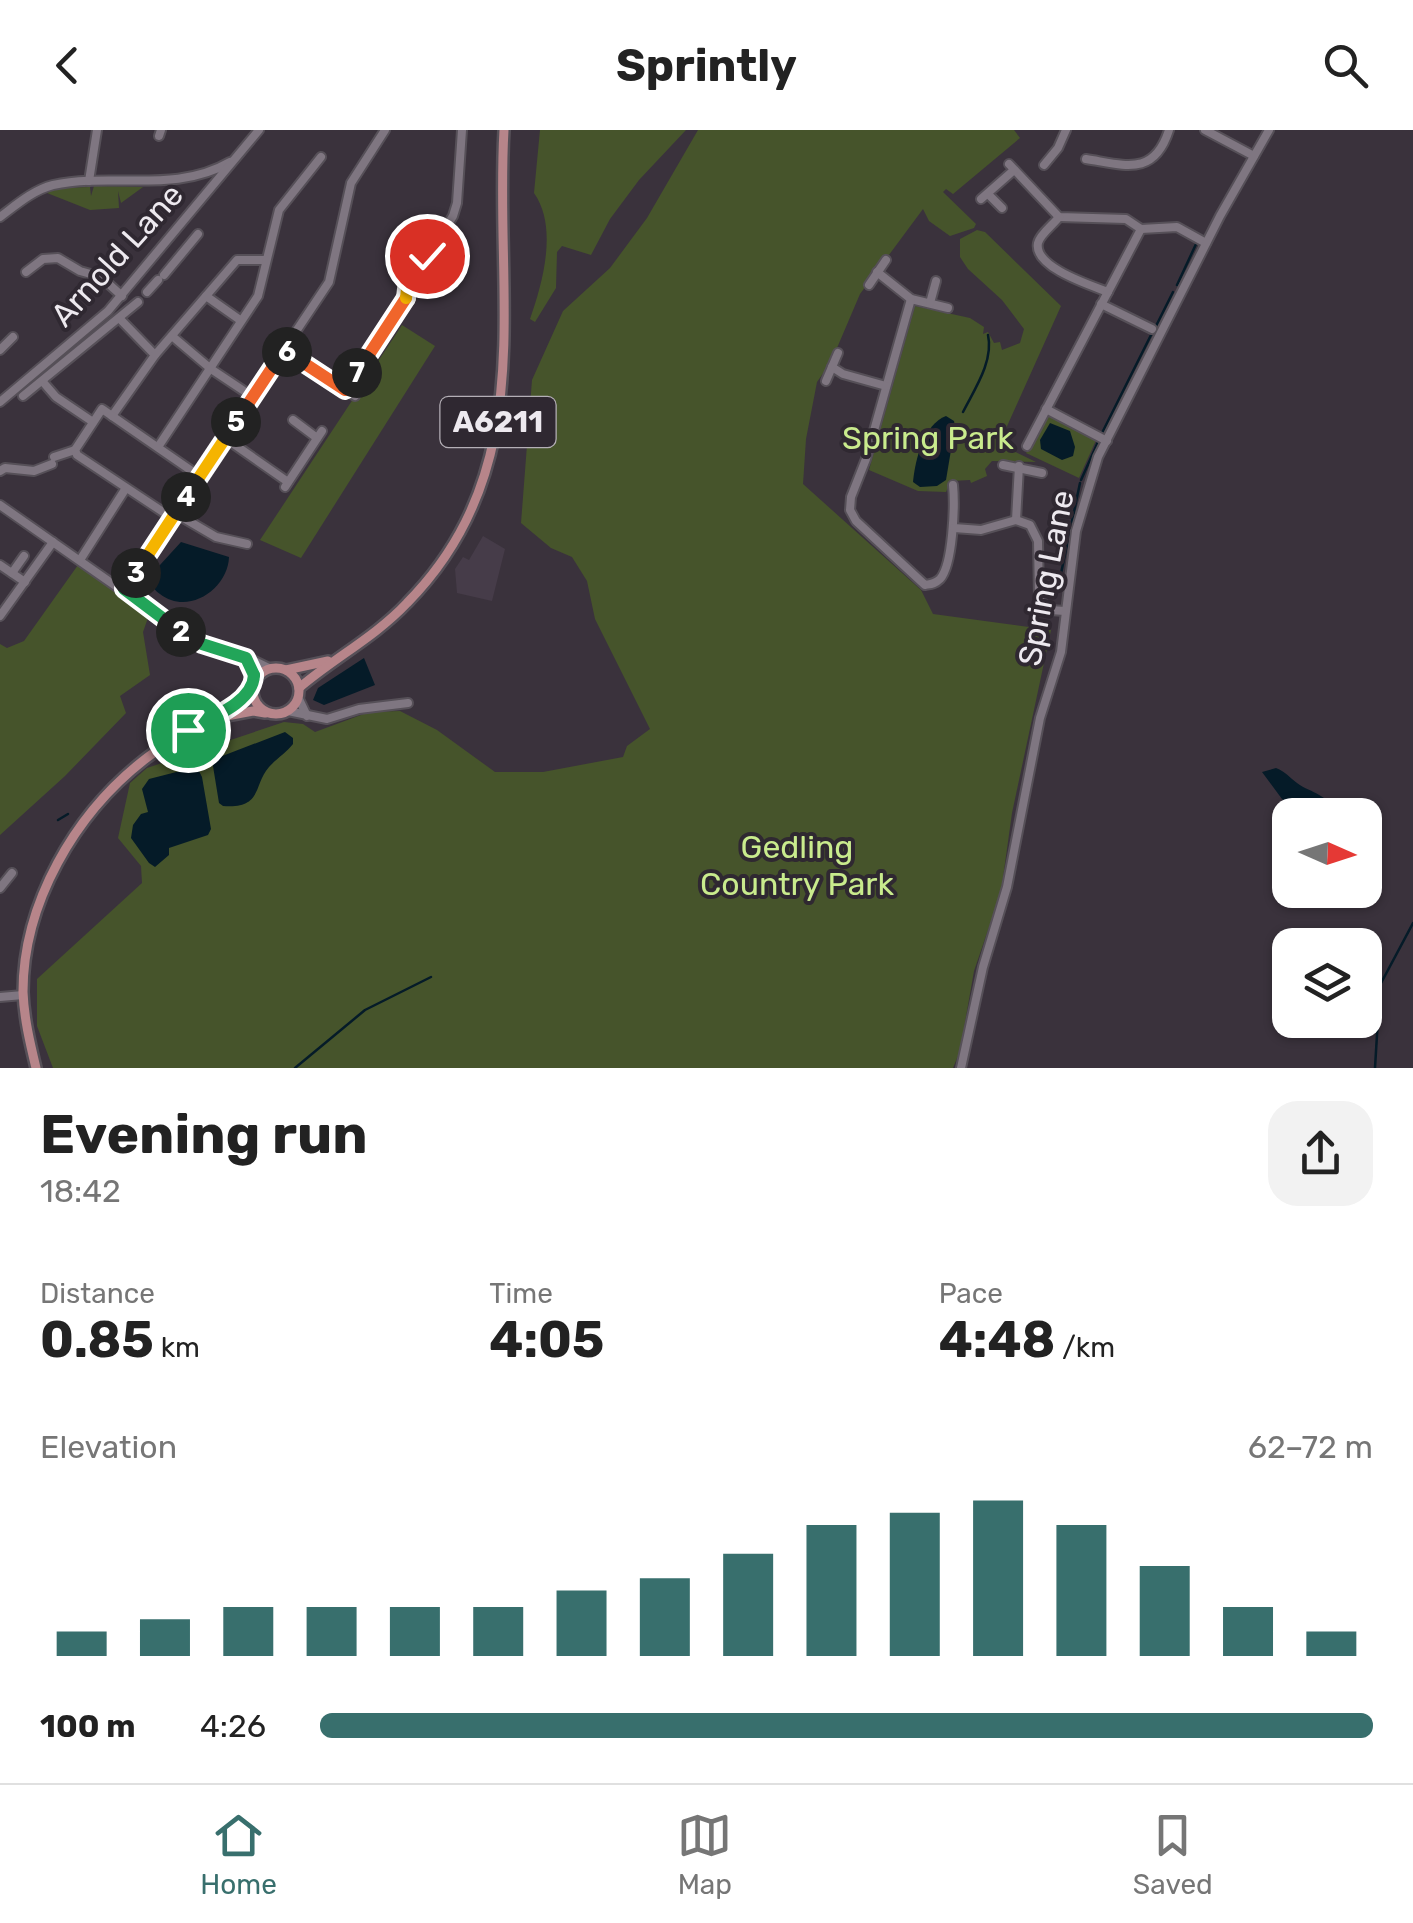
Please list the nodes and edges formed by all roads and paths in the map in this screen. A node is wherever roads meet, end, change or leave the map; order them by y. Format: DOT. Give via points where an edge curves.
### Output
graph roads {
  1 [pos="97,130"];
  2 [pos="259,130"];
  3 [pos="384,130"];
  4 [pos="462,130"];
  5 [pos="504,130"];
  6 [pos="1170,130"];
  7 [pos="1205,130"];
  8 [pos="1268,130"];
  9 [pos="1064,131"];
  10 [pos="322,156"];
  11 [pos="1254,156"];
  12 [pos="1090,157"];
  13 [pos="234,160"];
  14 [pos="1044,165"];
  15 [pos="198,177"];
  16 [pos="89,181"];
  17 [pos="208,192"];
  18 [pos="1002,208"];
  19 [pos="1059,217"];
  20 [pos="0,218"];
  21 [pos="1141,229"];
  22 [pos="176,232"];
  23 [pos="198,234"];
  24 [pos="190,243"];
  25 [pos="1206,243"];
  26 [pos="266,260"];
  27 [pos="886,260"];
  28 [pos="26,272"];
  29 [pos="878,272"];
  30 [pos="139,275"];
  31 [pos="936,280"];
  32 [pos="869,284"];
  33 [pos="1108,292"];
  34 [pos="122,296"];
  35 [pos="206,296"];
  36 [pos="911,298"];
  37 [pos="138,302"];
  38 [pos="930,303"];
  39 [pos="1102,304"];
  40 [pos="948,308"];
  41 [pos="1148,312"];
  42 [pos="120,319"];
  43 [pos="240,320"];
  44 [pos="172,336"];
  45 [pos="13,337"];
  46 [pos="0,350"];
  47 [pos="284,350"];
  48 [pos="838,353"];
  49 [pos="155,355"];
  50 [pos="832,367"];
  51 [pos="210,369"];
  52 [pos="826,381"];
  53 [pos="43,382"];
  54 [pos="886,386"];
  55 [pos="345,390"];
  56 [pos="23,396"];
  57 [pos="253,396"];
  58 [pos="355,396"];
  59 [pos="0,402"];
  60 [pos="1046,410"];
  61 [pos="112,416"];
  62 [pos="292,420"];
  63 [pos="94,422"];
  64 [pos="224,438"];
  65 [pos="1107,441"];
  66 [pos="1026,446"];
  67 [pos="158,447"];
  68 [pos="75,450"];
  69 [pos="1003,464"];
  70 [pos="1019,466"];
  71 [pos="0,471"];
  72 [pos="1042,473"];
  73 [pos="199,476"];
  74 [pos="126,488"];
  75 [pos="942,494"];
  76 [pos="0,505"];
  77 [pos="174,515"];
  78 [pos="1016,520"];
  79 [pos="954,528"];
  80 [pos="53,542"];
  81 [pos="247,544"];
  82 [pos="24,556"];
  83 [pos="80,560"];
  84 [pos="0,564"];
  85 [pos="12,573"];
  86 [pos="25,582"];
  87 [pos="124,589"];
  88 [pos="1065,611"];
  89 [pos="0,616"];
  90 [pos="246,658"];
  91 [pos="340,658"];
  92 [pos="269,668"];
  93 [pos="286,670"];
  94 [pos="254,682"];
  95 [pos="298,692"];
  96 [pos="408,703"];
  97 [pos="288,711"];
  98 [pos="269,713"];
  99 [pos="308,716"];
  100 [pos="213,718"];
  101 [pos="12,874"];
  102 [pos="0,888"];
  103 [pos="23,994"];
  104 [pos="0,997"];
  105 [pos="36,1068"];
  106 [pos="961,1068"];
  1 -- 16 [label="street"];
  2 -- 13 [label="street, Arnold Lane"];
  3 -- 47 [label="street" via="351,183 329,282"];
  4 -- 55 [label="street" via="453,216"];
  5 -- 91 [label="main road, A6211" via="504,380 480,486 430,577"];
  6 -- 12 [label="street" via="1157,156 1142,164"];
  7 -- 11 [label="street"];
  8 -- 11 [label="street, Spring Lane"];
  9 -- 14 [label="street"];
  10 -- 26 [label="street" via="279,210"];
  11 -- 25 [label="street, Spring Lane"];
  13 -- 15 [label="street"];
  13 -- 17 [label="street, Arnold Lane"];
  15 -- 16 [label="street"];
  15 -- 17 [label="street"];
  16 -- 20 [label="street" via="50,186"];
  17 -- 22 [label="street, Arnold Lane"];
  18 -- 19 [label="street" via="985,197 1011,167"];
  19 -- 21 [label="street" via="1126,219"];
  19 -- 33 [label="street" via="1040,238 1042,259"];
  21 -- 25 [label="street" via="1177,228"];
  21 -- 33 [label="street"];
  22 -- 24 [label="street"];
  22 -- 30 [label="street, Arnold Lane"];
  23 -- 24 [label="street"];
  24 -- 30 [label="street" via="155,283"];
  25 -- 65 [label="street, Spring Lane"];
  26 -- 35 [label="street" via="237,260"];
  26 -- 43 [label="street" via="258,296"];
  27 -- 29 [label="street"];
  28 -- 34 [label="street" via="43,259 58,258 101,277"];
  29 -- 32 [label="street"];
  29 -- 36 [label="street"];
  30 -- 34 [label="street, Arnold Lane"];
  31 -- 38 [label="street"];
  33 -- 39 [label="street"];
  34 -- 59 [label="street, Arnold Lane"];
  35 -- 43 [label="street"];
  35 -- 44 [label="street"];
  36 -- 38 [label="street"];
  36 -- 54 [label="street"];
  37 -- 42 [label="street"];
  38 -- 40 [label="street"];
  39 -- 41 [label="street" via="1147,326"];
  39 -- 60 [label="street"];
  42 -- 49 [label="street"];
  42 -- 53 [label="street"];
  43 -- 51 [label="street"];
  44 -- 49 [label="street"];
  44 -- 51 [label="street"];
  45 -- 46 [label="street"];
  47 -- 55 [label="street"];
  47 -- 57 [label="street"];
  48 -- 50 [label="street"];
  49 -- 61 [label="street"];
  50 -- 52 [label="street"];
  50 -- 54 [label="street"];
  51 -- 57 [label="street"];
  51 -- 67 [label="street"];
  53 -- 56 [label="street"];
  53 -- 63 [label="street"];
  54 -- 79 [label="street" via="850,510 925,584 939,580 945,569"];
  55 -- 58 [label="street"];
  57 -- 64 [label="street"];
  60 -- 65 [label="street"];
  60 -- 66 [label="street"];
  61 -- 63 [label="street" via="102,409"];
  61 -- 67 [label="street"];
  62 -- 64 [label="street" via="320,434 287,484"];
  63 -- 68 [label="street"];
  64 -- 73 [label="street"];
  65 -- 88 [label="street, Spring Lane" via="1076,532"];
  67 -- 73 [label="street"];
  68 -- 71 [label="street" via="34,471"];
  68 -- 74 [label="street"];
  69 -- 70 [label="street"];
  70 -- 72 [label="street"];
  70 -- 78 [label="street"];
  73 -- 77 [label="street"];
  74 -- 77 [label="street"];
  74 -- 83 [label="street"];
  75 -- 79 [label="street" via="953,490"];
  76 -- 80 [label="street"];
  77 -- 81 [label="street" via="216,538"];
  77 -- 87 [label="street"];
  78 -- 79 [label="street" via="981,530"];
  78 -- 88 [label="street" via="1036,535 1039,599"];
  80 -- 83 [label="street"];
  80 -- 86 [label="street"];
  82 -- 85 [label="street"];
  83 -- 87 [label="street"];
  84 -- 85 [label="street"];
  85 -- 86 [label="street"];
  86 -- 89 [label="street"];
  87 -- 90 [label="street" via="190,638"];
  88 -- 106 [label="street, Spring Lane"];
  90 -- 92 [label="street"];
  90 -- 94 [label="street"];
  91 -- 93 [label="main road, A6211"];
  91 -- 95 [label="main road, A6211"];
  92 -- 93 [label="main road"];
  92 -- 94 [label="main road"];
  93 -- 95 [label="main road"];
  94 -- 98 [label="main road" via="256,704"];
  94 -- 100 [label="main road"];
  95 -- 97 [label="main road"];
  95 -- 99 [label="street"];
  96 -- 99 [label="street" via="327,719"];
  97 -- 98 [label="main road"];
  97 -- 99 [label="street"];
  98 -- 100 [label="main road"];
  100 -- 103 [label="main road" via="141,762 80,827 34,920"];
  101 -- 102 [label="street"];
  103 -- 104 [label="street"];
  103 -- 105 [label="main road"];
}
